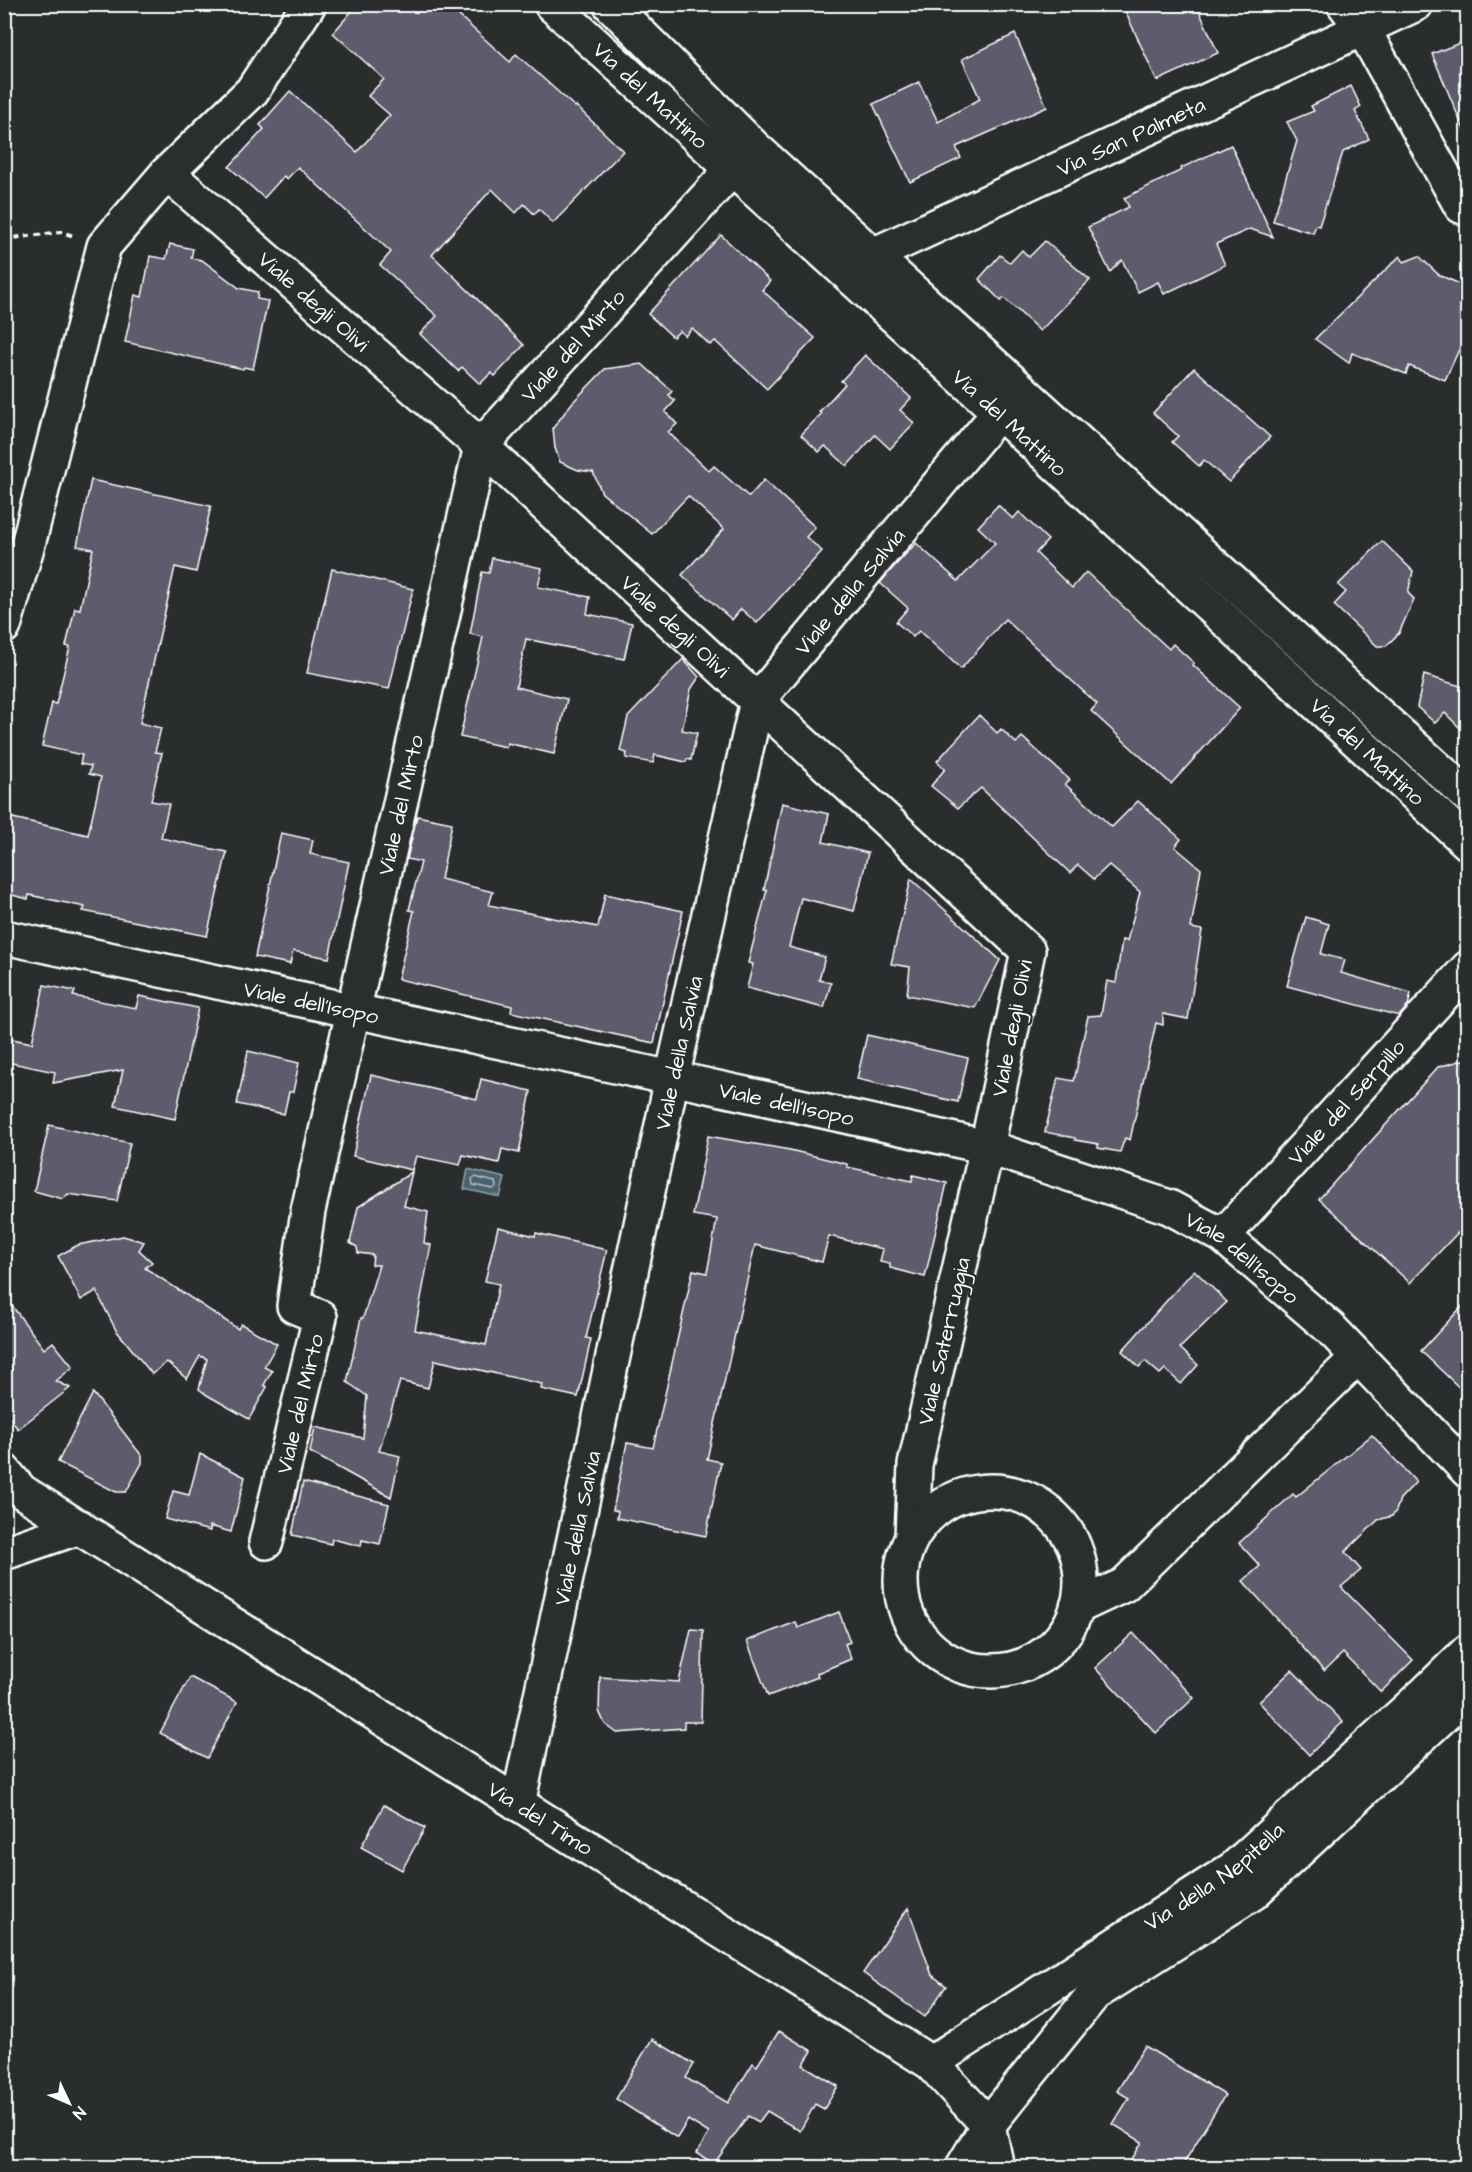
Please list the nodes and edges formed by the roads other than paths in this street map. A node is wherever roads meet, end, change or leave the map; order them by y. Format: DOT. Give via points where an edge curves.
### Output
graph roads {
  1 [pos="309,4"];
  2 [pos="551,4"];
  3 [pos="610,4"];
  4 [pos="1416,4"];
  5 [pos="1354,17"];
  6 [pos="743,157"];
  7 [pos="167,173"];
  8 [pos="1467,209"];
  9 [pos="862,266"];
  10 [pos="1009,401"];
  11 [pos="481,446"];
  12 [pos="4,626"];
  13 [pos="1335,675"];
  14 [pos="1312,700"];
  15 [pos="757,701"];
  16 [pos="1467,796"];
  17 [pos="1467,843"];
  18 [pos="4,937"];
  19 [pos="1467,968"];
  20 [pos="353,1011"];
  21 [pos="672,1078"];
  22 [pos="987,1147"];
  23 [pos="1223,1236"];
  24 [pos="1358,1357"];
  25 [pos="1467,1471"];
  26 [pos="13,1481"];
  27 [pos="80,1527"];
  28 [pos="912,1537"];
  29 [pos="266,1542"];
  30 [pos="4,1553"];
  31 [pos="1077,1607"];
  32 [pos="1467,1651"];
  33 [pos="1467,1693"];
  34 [pos="518,1804"];
  35 [pos="931,2063"];
  36 [pos="988,2126"];
  37 [pos="962,2168"];
  38 [pos="997,2168"];
  1 -- 7 [label="street" via="252,91"];
  2 -- 6 [label="street, Via del Mattino"];
  3 -- 6 [label="street, Via del Mattino"];
  4 -- 5 [label="street, Via San Palmeta"];
  5 -- 8 [label="street" via="1461,206"];
  5 -- 9 [label="street, Via San Palmeta"];
  6 -- 9 [label="street, Via del Mattino"];
  6 -- 11 [label="street, Viale del Mirto"];
  7 -- 11 [label="street, Viale degli Olivi"];
  7 -- 12 [label="street" via="104,246"];
  9 -- 10 [label="street, Via del Mattino"];
  10 -- 13 [label="street, Via del Mattino"];
  10 -- 14 [label="street, Via del Mattino"];
  10 -- 15 [label="street, Viale della Salvia"];
  11 -- 15 [label="street, Viale degli Olivi"];
  11 -- 20 [label="street, Viale del Mirto"];
  13 -- 14 [label="street"];
  13 -- 16 [label="street, Via del Mattino"];
  14 -- 17 [label="street, Via del Mattino"];
  15 -- 21 [label="street, Viale della Salvia"];
  15 -- 22 [label="street, Viale degli Olivi" via="1028,951"];
  18 -- 20 [label="street, Viale dell'Isopo"];
  19 -- 23 [label="street, Viale del Serpillo"];
  20 -- 21 [label="street, Viale dell'Isopo"];
  20 -- 29 [label="street, Viale del Mirto" via="308,1211 294,1306 320,1317"];
  21 -- 22 [label="street, Viale dell'Isopo"];
  21 -- 34 [label="street, Viale della Salvia"];
  22 -- 23 [label="street, Viale dell'Isopo" via="1169,1207"];
  22 -- 28 [label="street, Viale Saterruggia" via="915,1466"];
  23 -- 24 [label="street, Viale dell'Isopo"];
  24 -- 25 [label="street, Viale dell'Isopo"];
  24 -- 31 [label="street" via="1124,1585"];
  26 -- 27 [label="street, Via del Timo"];
  27 -- 30 [label="street"];
  27 -- 34 [label="street, Via del Timo"];
  28 -- 31 [label="street, Viale Saterruggia" via="930,1514 955,1498 984,1490 1012,1492 1040,1504 1062,1524 1076,1549 1082,1578"];
  28 -- 31 [label="street, Viale Saterruggia" via="902,1565 901,1595 911,1624 929,1648 955,1664 984,1671 1014,1668 1042,1655 1064,1634"];
  32 -- 35 [label="street, Via della Nepitella" via="1234,1868"];
  33 -- 36 [label="street, Via della Nepitella" via="1253,1893 1094,1994"];
  34 -- 35 [label="street, Via del Timo"];
  35 -- 36 [label="street, Via del Timo"];
  36 -- 37 [label="street, Via della Nepitella"];
  36 -- 38 [label="street"];
}
